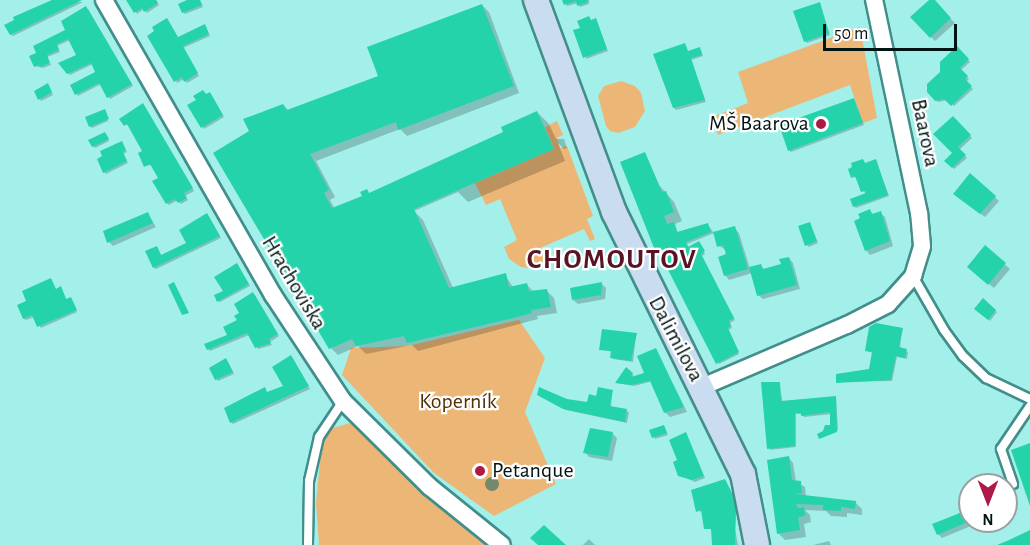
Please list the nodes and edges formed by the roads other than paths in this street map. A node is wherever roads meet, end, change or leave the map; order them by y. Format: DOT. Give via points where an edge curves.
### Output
graph roads {
  1 [pos="104,0"];
  2 [pos="536,0"];
  3 [pos="874,0"];
  4 [pos="913,276"];
  5 [pos="702,387"];
  6 [pos="1030,399"];
  7 [pos="343,401"];
  8 [pos="1030,406"];
  9 [pos="1009,473"];
  10 [pos="308,545"];
  11 [pos="502,545"];
  12 [pos="757,545"];
  1 -- 7 [label="street, Hrachoviska" via="273,295"];
  2 -- 5 [label="main road, Dalimilova" via="614,212"];
  3 -- 4 [label="street, Baarova" via="919,213 922,246"];
  4 -- 5 [label="street, Baarova" via="888,304"];
  4 -- 6 [label="lane" via="963,356 986,378"];
  5 -- 12 [label="main road, Dalimilova" via="743,474"];
  7 -- 10 [label="lane" via="319,437 309,481"];
  7 -- 11 [label="street, Hrachoviska" via="430,487"];
  8 -- 9 [label="lane" via="1001,449"];
}
